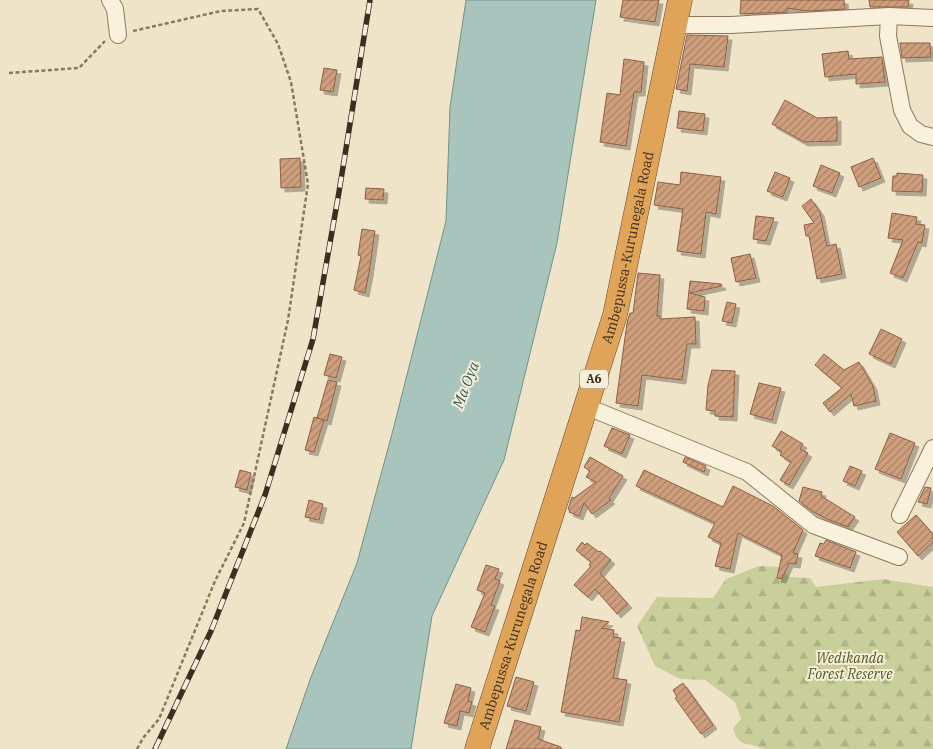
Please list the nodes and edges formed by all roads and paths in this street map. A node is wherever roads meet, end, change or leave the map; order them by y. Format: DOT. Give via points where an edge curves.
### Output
graph roads {
  1 [pos="110,0"];
  2 [pos="680,0"];
  3 [pos="889,16"];
  4 [pos="933,18"];
  5 [pos="674,25"];
  6 [pos="118,35"];
  7 [pos="9,73"];
  8 [pos="933,138"];
  9 [pos="585,406"];
  10 [pos="933,448"];
  11 [pos="900,515"];
  12 [pos="899,557"];
  13 [pos="137,749"];
  14 [pos="477,749"];
  1 -- 6 [label="street" via="115,10"];
  2 -- 5 [label="highway, Ambepussa-Kurunegala Road / A6"];
  3 -- 4 [label="street"];
  3 -- 5 [label="street"];
  3 -- 8 [label="street" via="888,36 902,110 910,126"];
  5 -- 9 [label="highway, Ambepussa-Kurunegala Road / A6" via="615,315"];
  6 -- 7 [label="path" via="109,37 80,68"];
  6 -- 13 [label="path" via="221,11 258,8 278,44 291,82 308,184 288,320 244,523 215,581 158,719"];
  9 -- 12 [label="street" via="747,472 813,525"];
  9 -- 14 [label="highway, Ambepussa-Kurunegala Road / A6"];
  10 -- 11 [label="street"];
}
